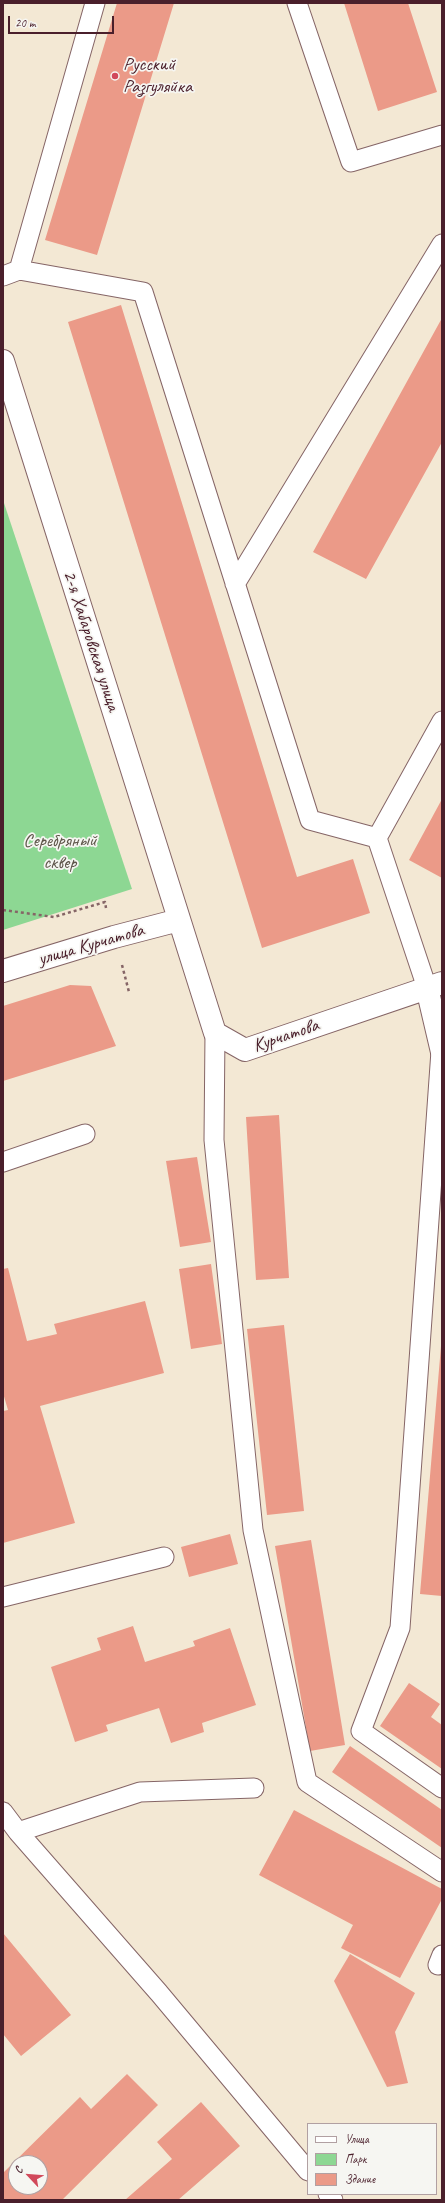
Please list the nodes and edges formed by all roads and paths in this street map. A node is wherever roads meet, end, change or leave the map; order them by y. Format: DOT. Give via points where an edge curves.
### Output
graph roads {
  1 [pos="95,3"];
  2 [pos="297,3"];
  3 [pos="442,135"];
  4 [pos="442,244"];
  5 [pos="11,273"];
  6 [pos="3,362"];
  7 [pos="234,584"];
  8 [pos="442,721"];
  9 [pos="377,838"];
  10 [pos="179,920"];
  11 [pos="3,971"];
  12 [pos="435,986"];
  13 [pos="215,1033"];
  14 [pos="441,1051"];
  15 [pos="85,1134"];
  16 [pos="3,1162"];
  17 [pos="164,1557"];
  18 [pos="3,1597"];
  19 [pos="254,1788"];
  20 [pos="442,1788"];
  21 [pos="3,1812"];
  22 [pos="18,1832"];
  23 [pos="442,1872"];
  24 [pos="307,2170"];
  1 -- 5 [label="lane"];
  2 -- 3 [label="lane" via="351,162"];
  4 -- 7 [label="lane"];
  5 -- 7 [label="lane" via="143,292"];
  6 -- 10 [label="street, 2-я Хабаровская улица"];
  7 -- 9 [label="lane" via="310,820"];
  8 -- 9 [label="lane"];
  9 -- 12 [label="lane"];
  10 -- 11 [label="street, улица Курчатова"];
  10 -- 13 [label="street"];
  12 -- 13 [label="street, Курчатова" via="245,1050"];
  12 -- 14 [label="street"];
  13 -- 23 [label="lane" via="214,1140 252,1530 307,1782"];
  14 -- 20 [label="lane" via="400,1628 362,1731"];
  15 -- 16 [label="lane"];
  17 -- 18 [label="lane"];
  19 -- 22 [label="lane" via="140,1792"];
  21 -- 22 [label="lane"];
  22 -- 24 [label="lane" via="159,1993"];
}
